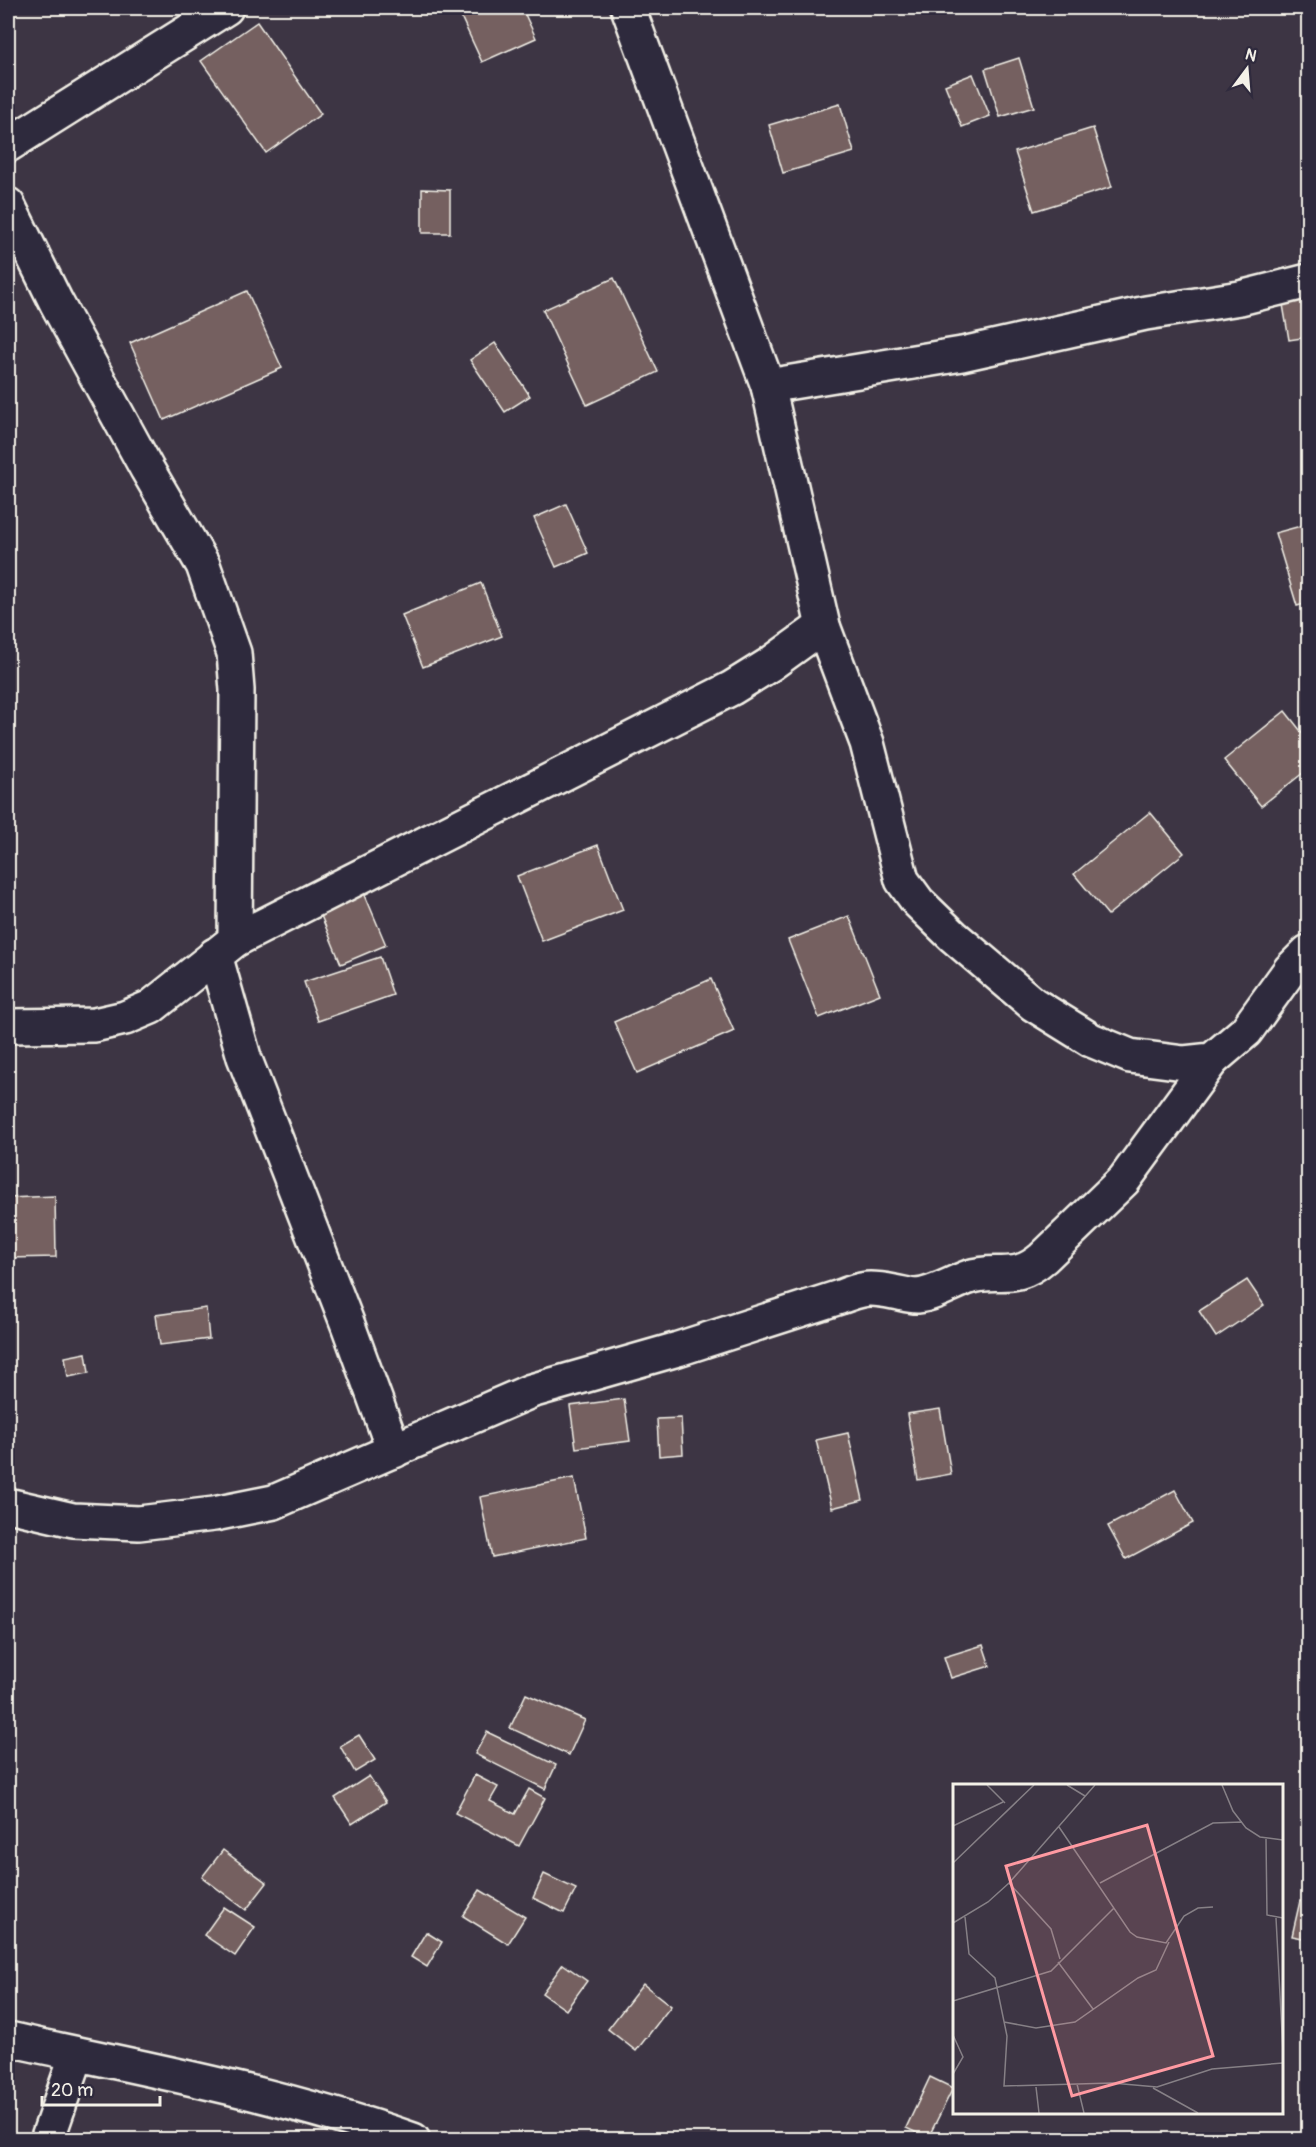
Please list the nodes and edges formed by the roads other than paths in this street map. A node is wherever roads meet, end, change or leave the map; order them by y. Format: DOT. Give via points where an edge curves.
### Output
graph roads {
  1 [pos="226,8"];
  2 [pos="628,8"];
  3 [pos="8,146"];
  4 [pos="8,205"];
  5 [pos="1308,281"];
  6 [pos="768,386"];
  7 [pos="823,626"];
  8 [pos="225,947"];
  9 [pos="1308,952"];
  10 [pos="8,1026"];
  11 [pos="1212,1060"];
  12 [pos="394,1451"];
  13 [pos="8,1505"];
  14 [pos="8,2038"];
  15 [pos="77,2054"];
  16 [pos="47,2139"];
  17 [pos="413,2139"];
  1 -- 3 [label="street"];
  2 -- 6 [label="street"];
  4 -- 8 [label="street" via="56,302 203,565 234,653 237,690"];
  5 -- 6 [label="street" via="962,354"];
  6 -- 7 [label="street"];
  7 -- 8 [label="street" via="732,688"];
  7 -- 11 [label="street" via="867,743 902,880 918,902 1033,1004 1090,1040 1130,1056 1184,1063"];
  8 -- 10 [label="street" via="151,1007 125,1018 93,1025"];
  8 -- 12 [label="street" via="244,1057"];
  9 -- 11 [label="street" via="1290,970 1246,1031"];
  11 -- 12 [label="street" via="1124,1180 1032,1268 1019,1273 972,1276 915,1296 861,1288 678,1349 531,1391"];
  12 -- 13 [label="street" via="274,1502 214,1514 138,1523 73,1520"];
  14 -- 15 [label="street"];
  15 -- 16 [label="street"];
  15 -- 17 [label="street" via="239,2089"];
}
